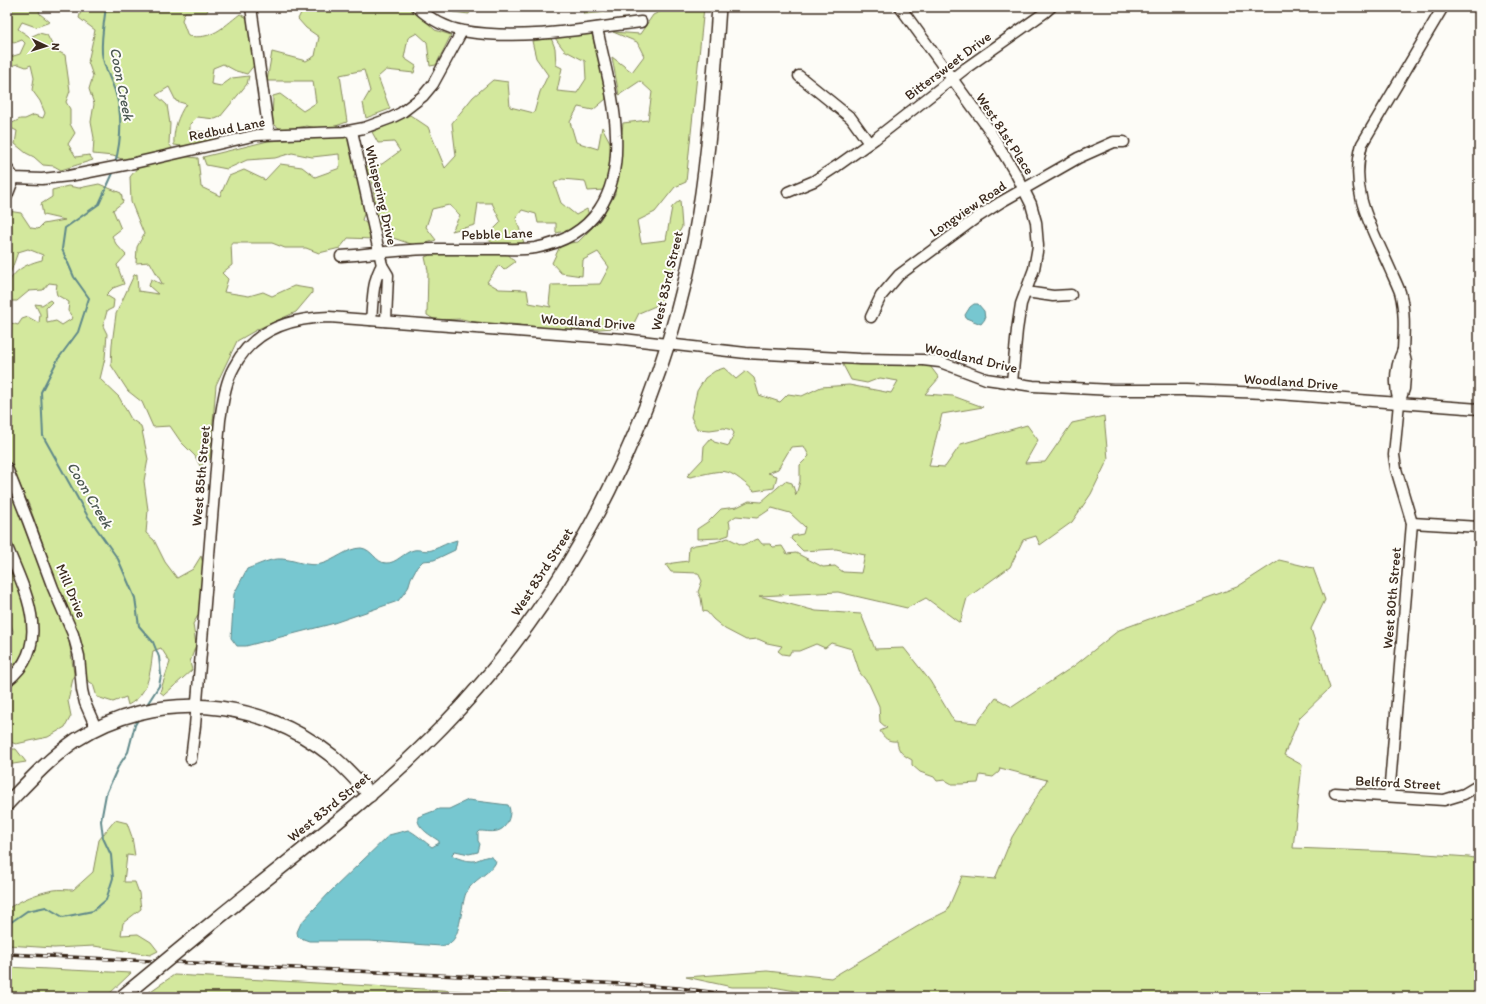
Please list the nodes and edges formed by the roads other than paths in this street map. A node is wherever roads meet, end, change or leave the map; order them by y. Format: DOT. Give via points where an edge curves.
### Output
graph roads {
  1 [pos="251,7"];
  2 [pos="417,7"];
  3 [pos="719,7"];
  4 [pos="900,7"];
  5 [pos="1443,7"];
  6 [pos="1048,10"];
  7 [pos="640,22"];
  8 [pos="597,28"];
  9 [pos="462,31"];
  10 [pos="799,76"];
  11 [pos="952,79"];
  12 [pos="352,131"];
  13 [pos="269,134"];
  14 [pos="1124,142"];
  15 [pos="869,143"];
  16 [pos="7,168"];
  17 [pos="14,178"];
  18 [pos="1024,189"];
  19 [pos="788,192"];
  20 [pos="7,196"];
  21 [pos="380,254"];
  22 [pos="341,256"];
  23 [pos="382,265"];
  24 [pos="1026,292"];
  25 [pos="1070,296"];
  26 [pos="871,317"];
  27 [pos="371,320"];
  28 [pos="386,321"];
  29 [pos="669,343"];
  30 [pos="1012,382"];
  31 [pos="1399,403"];
  32 [pos="1479,410"];
  33 [pos="7,468"];
  34 [pos="1412,523"];
  35 [pos="1479,527"];
  36 [pos="7,547"];
  37 [pos="7,681"];
  38 [pos="197,706"];
  39 [pos="96,728"];
  40 [pos="191,759"];
  41 [pos="1479,785"];
  42 [pos="1335,793"];
  43 [pos="370,795"];
  44 [pos="1389,796"];
  45 [pos="7,804"];
  46 [pos="122,997"];
  1 -- 13 [label="street"];
  2 -- 9 [label="street" via="446,26"];
  3 -- 29 [label="main road, West 83rd Street" via="699,212 684,290"];
  4 -- 11 [label="street, West 81st Place"];
  5 -- 31 [label="street, West 80th Street" via="1362,144 1359,157 1358,179 1363,207 1400,291 1406,362 1404,389"];
  6 -- 11 [label="street, Bittersweet Drive"];
  7 -- 8 [label="street"];
  8 -- 9 [label="street" via="534,34"];
  8 -- 21 [label="street, Pebble Lane" via="615,120 616,152 606,198 590,222 575,234 552,244 534,248 426,249"];
  9 -- 12 [label="street, Redbud Lane" via="434,84 423,96 391,118"];
  10 -- 15 [label="street" via="850,118"];
  11 -- 15 [label="street, Bittersweet Drive"];
  11 -- 18 [label="street, West 81st Place" via="988,128"];
  12 -- 13 [label="street, Redbud Lane"];
  12 -- 21 [label="street, Whispering Drive"];
  13 -- 17 [label="street, Redbud Lane" via="52,178"];
  14 -- 18 [label="street, Longview Road" via="1114,142 1078,158"];
  15 -- 19 [label="street, Bittersweet Drive" via="814,182"];
  16 -- 17 [label="street"];
  17 -- 20 [label="street"];
  18 -- 24 [label="street, West 81st Place" via="1031,204 1038,234 1036,256"];
  18 -- 26 [label="street, Longview Road" via="976,218 899,275 881,296"];
  21 -- 22 [label="street, Pebble Lane"];
  21 -- 23 [label="street, Whispering Drive"];
  23 -- 27 [label="street, Whispering Drive" via="377,273"];
  23 -- 28 [label="street, Whispering Drive" via="388,275"];
  24 -- 25 [label="street"];
  24 -- 30 [label="street, West 81st Place" via="1021,304"];
  27 -- 28 [label="street, West 85th Street"];
  27 -- 38 [label="street, West 85th Street" via="295,320 268,332 253,343 233,367 224,394 220,420"];
  28 -- 29 [label="street, Woodland Drive"];
  29 -- 30 [label="street, Woodland Drive" via="746,353 923,360 940,362 986,379"];
  29 -- 43 [label="main road, West 83rd Street" via="626,456 555,585 526,627 474,692 418,751"];
  30 -- 31 [label="street, Woodland Drive" via="1032,386 1265,393"];
  31 -- 32 [label="street, Woodland Drive"];
  31 -- 34 [label="street, West 80th Street" via="1394,455"];
  33 -- 39 [label="street, Mill Drive" via="73,634 79,656 85,703"];
  34 -- 35 [label="street"];
  34 -- 44 [label="street, West 80th Street"];
  36 -- 37 [label="street" via="26,595 33,623 33,635 25,660"];
  38 -- 39 [label="main road" via="167,707 140,712"];
  38 -- 40 [label="street, West 85th Street"];
  38 -- 43 [label="main road" via="219,707 254,714 296,732 337,761"];
  39 -- 45 [label="main road" via="55,756"];
  41 -- 44 [label="street, Belford Street" via="1464,794 1444,800"];
  42 -- 44 [label="street, Belford Street"];
  43 -- 46 [label="main road, West 83rd Street, bridge"];
}
